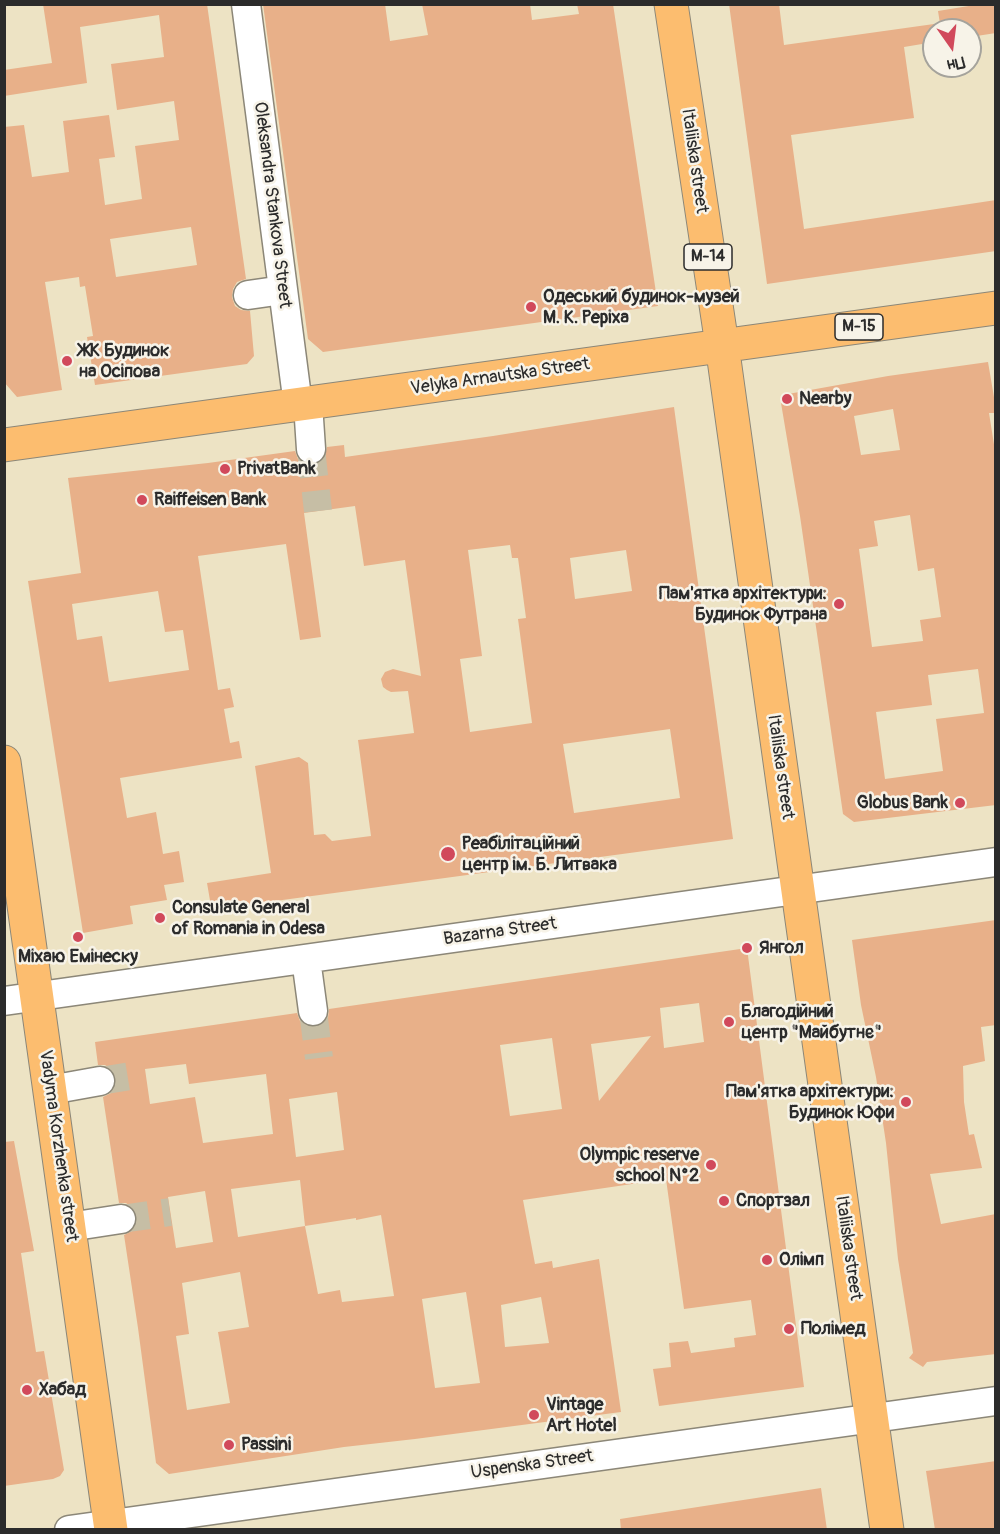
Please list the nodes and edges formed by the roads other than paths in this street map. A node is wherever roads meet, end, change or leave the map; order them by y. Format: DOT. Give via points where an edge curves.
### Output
graph roads {
  1 [pos="246,4"];
  2 [pos="671,4"];
  3 [pos="283,290"];
  4 [pos="248,295"];
  5 [pos="996,308"];
  6 [pos="722,345"];
  7 [pos="303,405"];
  8 [pos="4,445"];
  9 [pos="311,449"];
  10 [pos="4,762"];
  11 [pos="996,862"];
  12 [pos="797,890"];
  13 [pos="306,958"];
  14 [pos="37,996"];
  15 [pos="4,1001"];
  16 [pos="313,1011"];
  17 [pos="100,1081"];
  18 [pos="50,1090"];
  19 [pos="121,1219"];
  20 [pos="69,1227"];
  21 [pos="996,1401"];
  22 [pos="872,1419"];
  23 [pos="111,1526"];
  24 [pos="69,1530"];
  25 [pos="887,1530"];
  1 -- 3 [label="street, Oleksandra Stankova Street"];
  2 -- 6 [label="main road, Italiiska street / М-14"];
  3 -- 4 [label="street"];
  3 -- 7 [label="street, Oleksandra Stankova Street"];
  5 -- 6 [label="main road, Velyka Arnautska Street / М-15"];
  6 -- 7 [label="main road, Velyka Arnautska Street"];
  6 -- 12 [label="main road, Italiiska street / М-14"];
  7 -- 8 [label="main road, Velyka Arnautska Street"];
  7 -- 9 [label="street, Oleksandra Stankova Street"];
  10 -- 14 [label="main road, Vadyma Korzhenka street"];
  11 -- 12 [label="street, Bazarna Street"];
  12 -- 13 [label="street, Bazarna Street"];
  12 -- 22 [label="main road, Italiiska street / М-14"];
  13 -- 14 [label="street, Bazarna Street"];
  13 -- 16 [label="street"];
  14 -- 15 [label="street, Bazarna Street"];
  14 -- 18 [label="main road, Vadyma Korzhenka street"];
  17 -- 18 [label="street"];
  18 -- 20 [label="main road, Vadyma Korzhenka street"];
  19 -- 20 [label="street"];
  20 -- 23 [label="main road, Vadyma Korzhenka street"];
  21 -- 22 [label="street, Uspenska Street"];
  22 -- 23 [label="street, Uspenska Street"];
  22 -- 25 [label="main road, Italiiska street / М-14"];
  23 -- 24 [label="street, Uspenska Street"];
}
